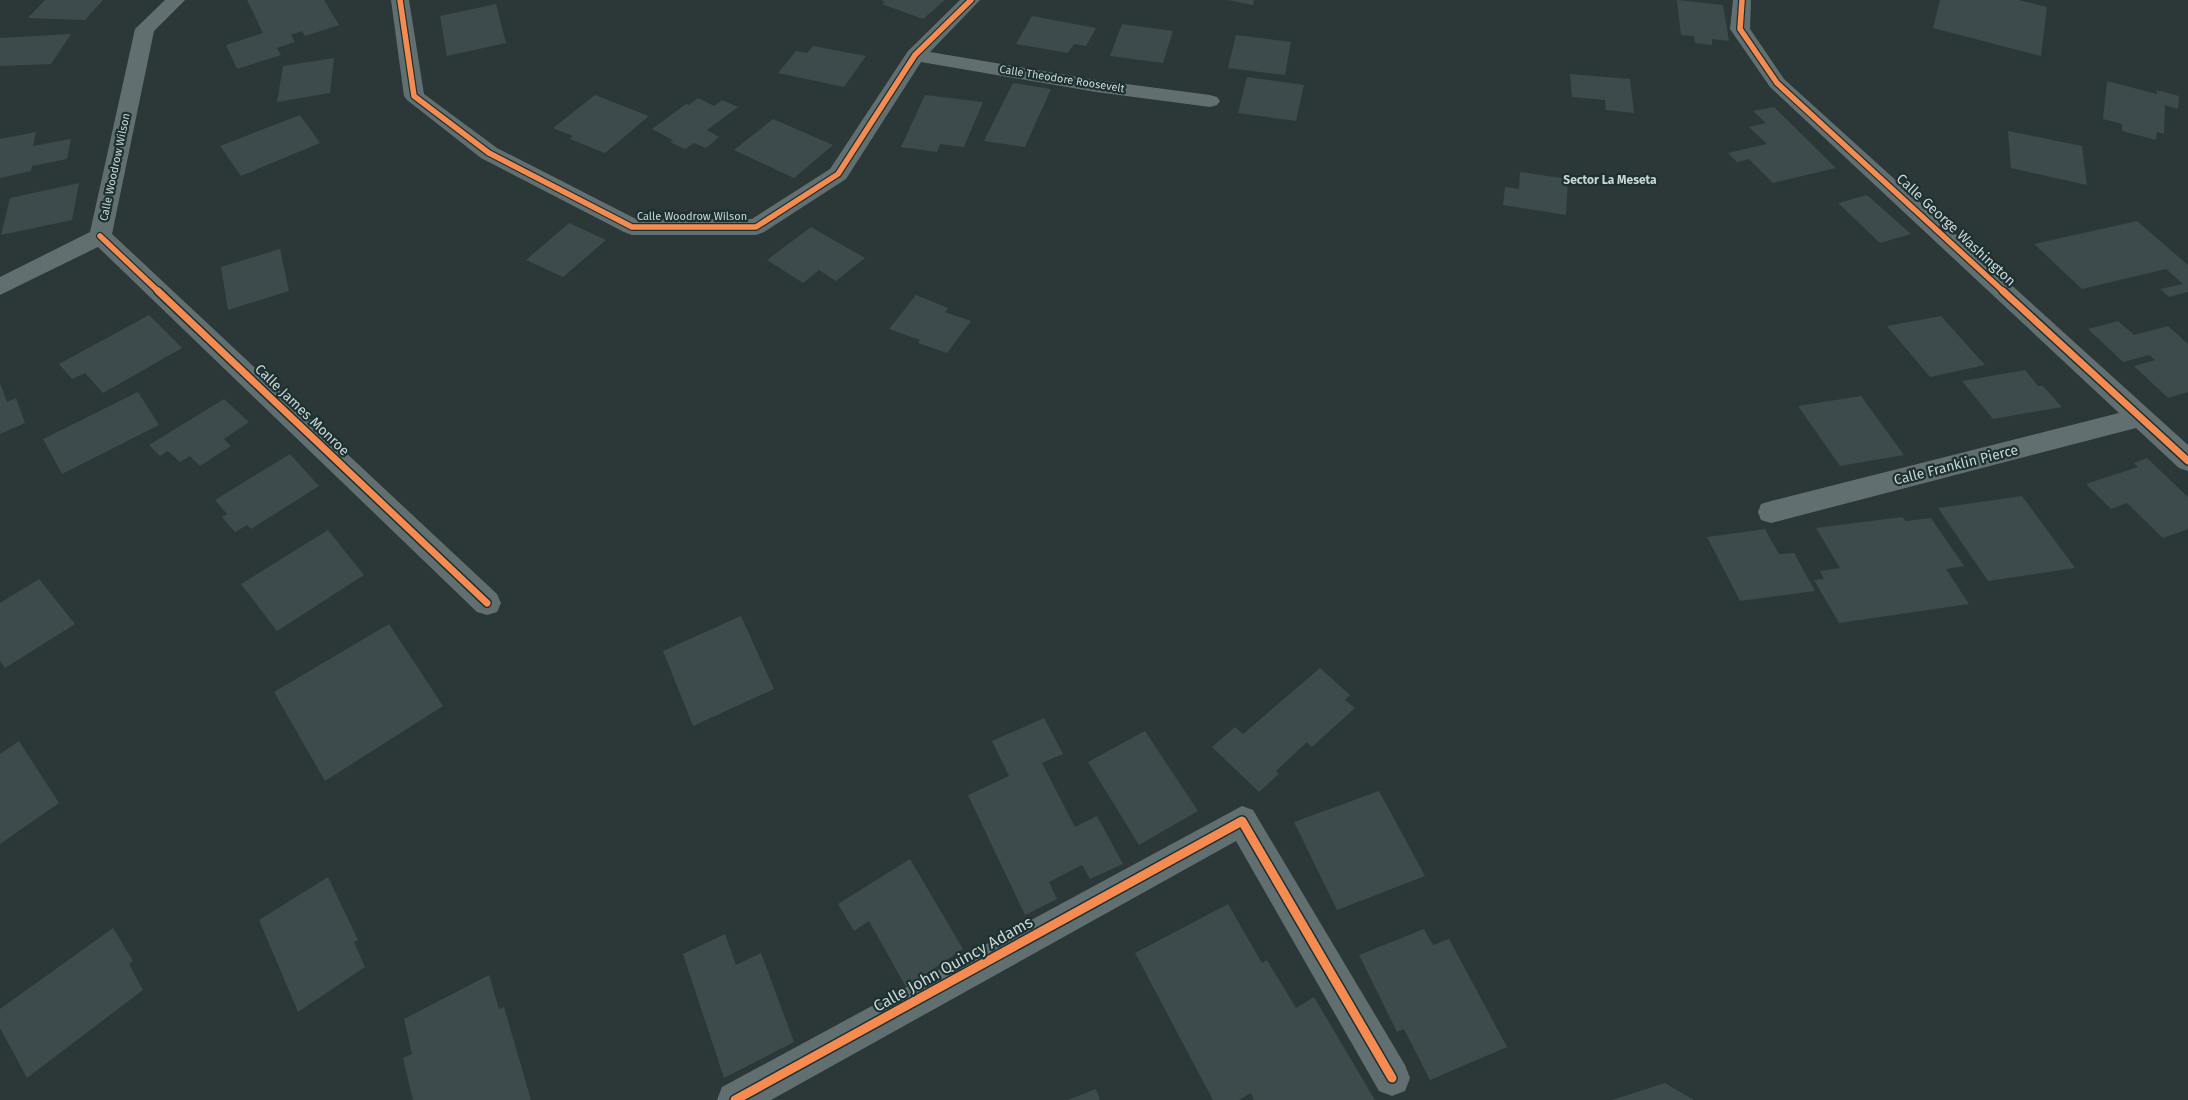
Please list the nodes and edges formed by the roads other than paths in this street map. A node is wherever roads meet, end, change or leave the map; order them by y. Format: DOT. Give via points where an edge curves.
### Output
graph roads {
  1 [pos="176,0"];
  2 [pos="400,0"];
  3 [pos="972,0"];
  4 [pos="1742,0"];
  5 [pos="915,55"];
  6 [pos="1210,100"];
  7 [pos="100,236"];
  8 [pos="0,287"];
  9 [pos="2141,417"];
  10 [pos="2188,461"];
  11 [pos="1771,512"];
  12 [pos="487,603"];
  13 [pos="1392,1078"];
  14 [pos="736,1100"];
  1 -- 7 [label="street, Calle Woodrow Wilson" via="146,29"];
  2 -- 5 [label="street, Calle Woodrow Wilson" via="414,96 489,153 632,227 756,227 838,174"];
  3 -- 5 [label="street, Calle Woodrow Wilson"];
  4 -- 9 [label="street, Calle George Washington" via="1740,29 1777,83"];
  5 -- 6 [label="street, Calle Theodore Roosevelt" via="1096,86"];
  7 -- 8 [label="street, Calle Woodrow Wilson"];
  7 -- 12 [label="street, Calle James Monroe"];
  9 -- 10 [label="street, Calle George Washington"];
  9 -- 11 [label="street, Calle Franklin Pierce"];
  13 -- 14 [label="street, Calle John Quincy Adams" via="1242,821"];
}
